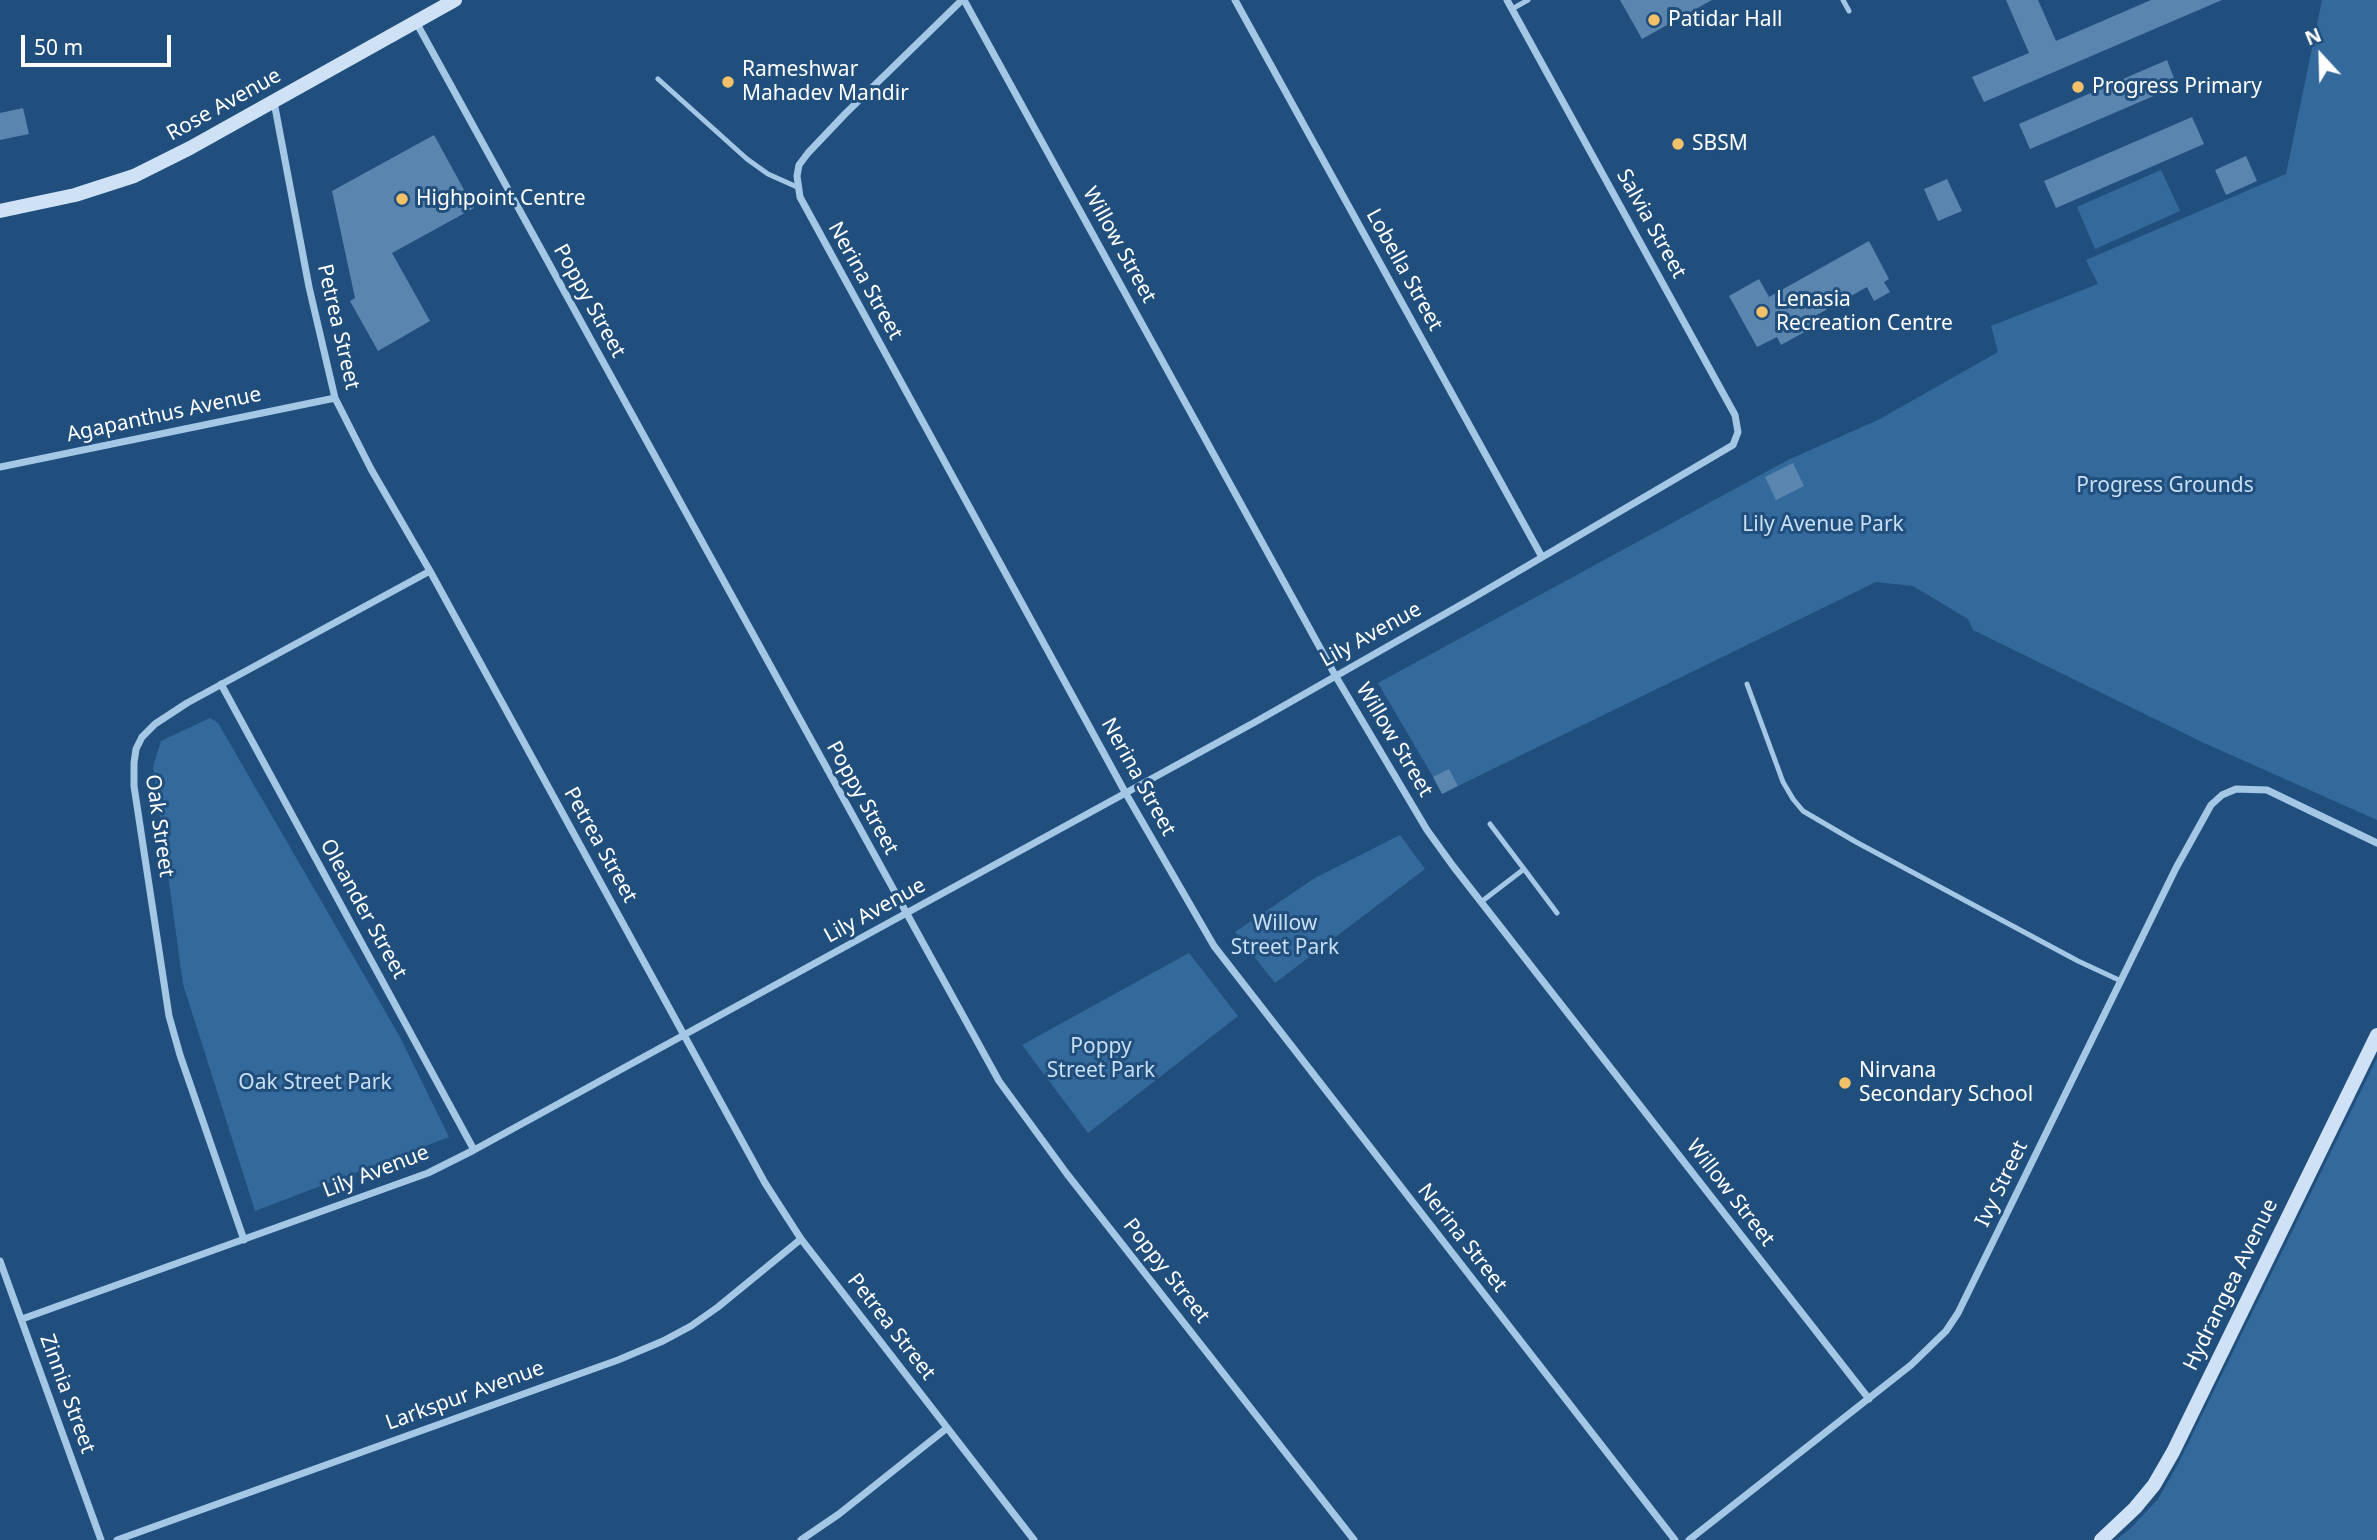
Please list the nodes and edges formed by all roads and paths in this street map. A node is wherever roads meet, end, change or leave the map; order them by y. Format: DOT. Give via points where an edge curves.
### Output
graph roads {
  1 [pos="455,0"];
  2 [pos="963,0"];
  3 [pos="1235,0"];
  4 [pos="1507,0"];
  5 [pos="1528,0"];
  6 [pos="1843,0"];
  7 [pos="1513,9"];
  8 [pos="1849,11"];
  9 [pos="416,22"];
  10 [pos="658,79"];
  11 [pos="274,101"];
  12 [pos="797,187"];
  13 [pos="0,211"];
  14 [pos="335,398"];
  15 [pos="1711,458"];
  16 [pos="0,467"];
  17 [pos="1542,557"];
  18 [pos="430,571"];
  19 [pos="1335,675"];
  20 [pos="220,684"];
  21 [pos="1748,684"];
  22 [pos="1125,792"];
  23 [pos="1490,824"];
  24 [pos="2377,843"];
  25 [pos="1524,869"];
  26 [pos="1481,902"];
  27 [pos="1558,913"];
  28 [pos="906,914"];
  29 [pos="2121,981"];
  30 [pos="685,1034"];
  31 [pos="2377,1035"];
  32 [pos="474,1150"];
  33 [pos="801,1239"];
  34 [pos="244,1240"];
  35 [pos="0,1261"];
  36 [pos="22,1319"];
  37 [pos="1868,1399"];
  38 [pos="947,1428"];
  39 [pos="101,1540"];
  40 [pos="117,1540"];
  41 [pos="801,1540"];
  42 [pos="1034,1540"];
  43 [pos="1354,1540"];
  44 [pos="1675,1540"];
  45 [pos="1689,1540"];
  46 [pos="2101,1540"];
  1 -- 9 [label="street, Rose Avenue"];
  2 -- 12 [label="street" via="808,153 799,165"];
  2 -- 19 [label="street, Willow Street"];
  3 -- 17 [label="street, Lobella Street"];
  4 -- 7 [label="street, Salvia Street"];
  5 -- 7 [label="lane"];
  6 -- 8 [label="lane"];
  7 -- 15 [label="street, Salvia Street" via="1735,415 1736,440"];
  9 -- 11 [label="street, Rose Avenue"];
  9 -- 28 [label="street, Poppy Street"];
  10 -- 12 [label="lane" via="762,171"];
  11 -- 13 [label="street, Rose Avenue" via="134,176"];
  11 -- 14 [label="street, Petrea Street"];
  12 -- 22 [label="street, Nerina Street"];
  14 -- 16 [label="street, Agapanthus Avenue"];
  14 -- 18 [label="street, Petrea Street"];
  15 -- 17 [label="street, Lily Avenue"];
  17 -- 19 [label="street, Lily Avenue"];
  18 -- 20 [label="street, Oak Street"];
  18 -- 30 [label="street, Petrea Street"];
  19 -- 22 [label="street, Lily Avenue"];
  19 -- 26 [label="street, Willow Street" via="1427,830"];
  20 -- 32 [label="street, Oleander Street"];
  20 -- 34 [label="street, Oak Street" via="142,737 136,749 134,786 169,1016"];
  21 -- 29 [label="lane" via="1783,782 1803,811"];
  22 -- 28 [label="street, Lily Avenue"];
  22 -- 44 [label="street, Nerina Street" via="1228,966"];
  23 -- 25 [label="lane"];
  24 -- 29 [label="street, Ivy Street" via="2267,790 2236,789 2222,795 2204,815"];
  25 -- 26 [label="lane"];
  25 -- 27 [label="lane"];
  26 -- 37 [label="street, Willow Street"];
  28 -- 30 [label="street, Lily Avenue"];
  28 -- 43 [label="street, Poppy Street" via="999,1081"];
  29 -- 37 [label="street, Ivy Street" via="1958,1314 1932,1347"];
  30 -- 32 [label="street, Lily Avenue"];
  30 -- 33 [label="street, Petrea Street" via="765,1183"];
  31 -- 46 [label="street, Hydrangea Avenue" via="2173,1452 2136,1508"];
  32 -- 34 [label="street, Lily Avenue" via="428,1173"];
  33 -- 38 [label="street, Petrea Street"];
  33 -- 40 [label="street, Larkspur Avenue" via="718,1307 663,1341"];
  34 -- 36 [label="street, Lily Avenue"];
  35 -- 36 [label="street, Zinnia Street"];
  36 -- 39 [label="street, Zinnia Street"];
  37 -- 45 [label="street, Ivy Street"];
  38 -- 41 [label="street"];
  38 -- 42 [label="street, Petrea Street"];
}
